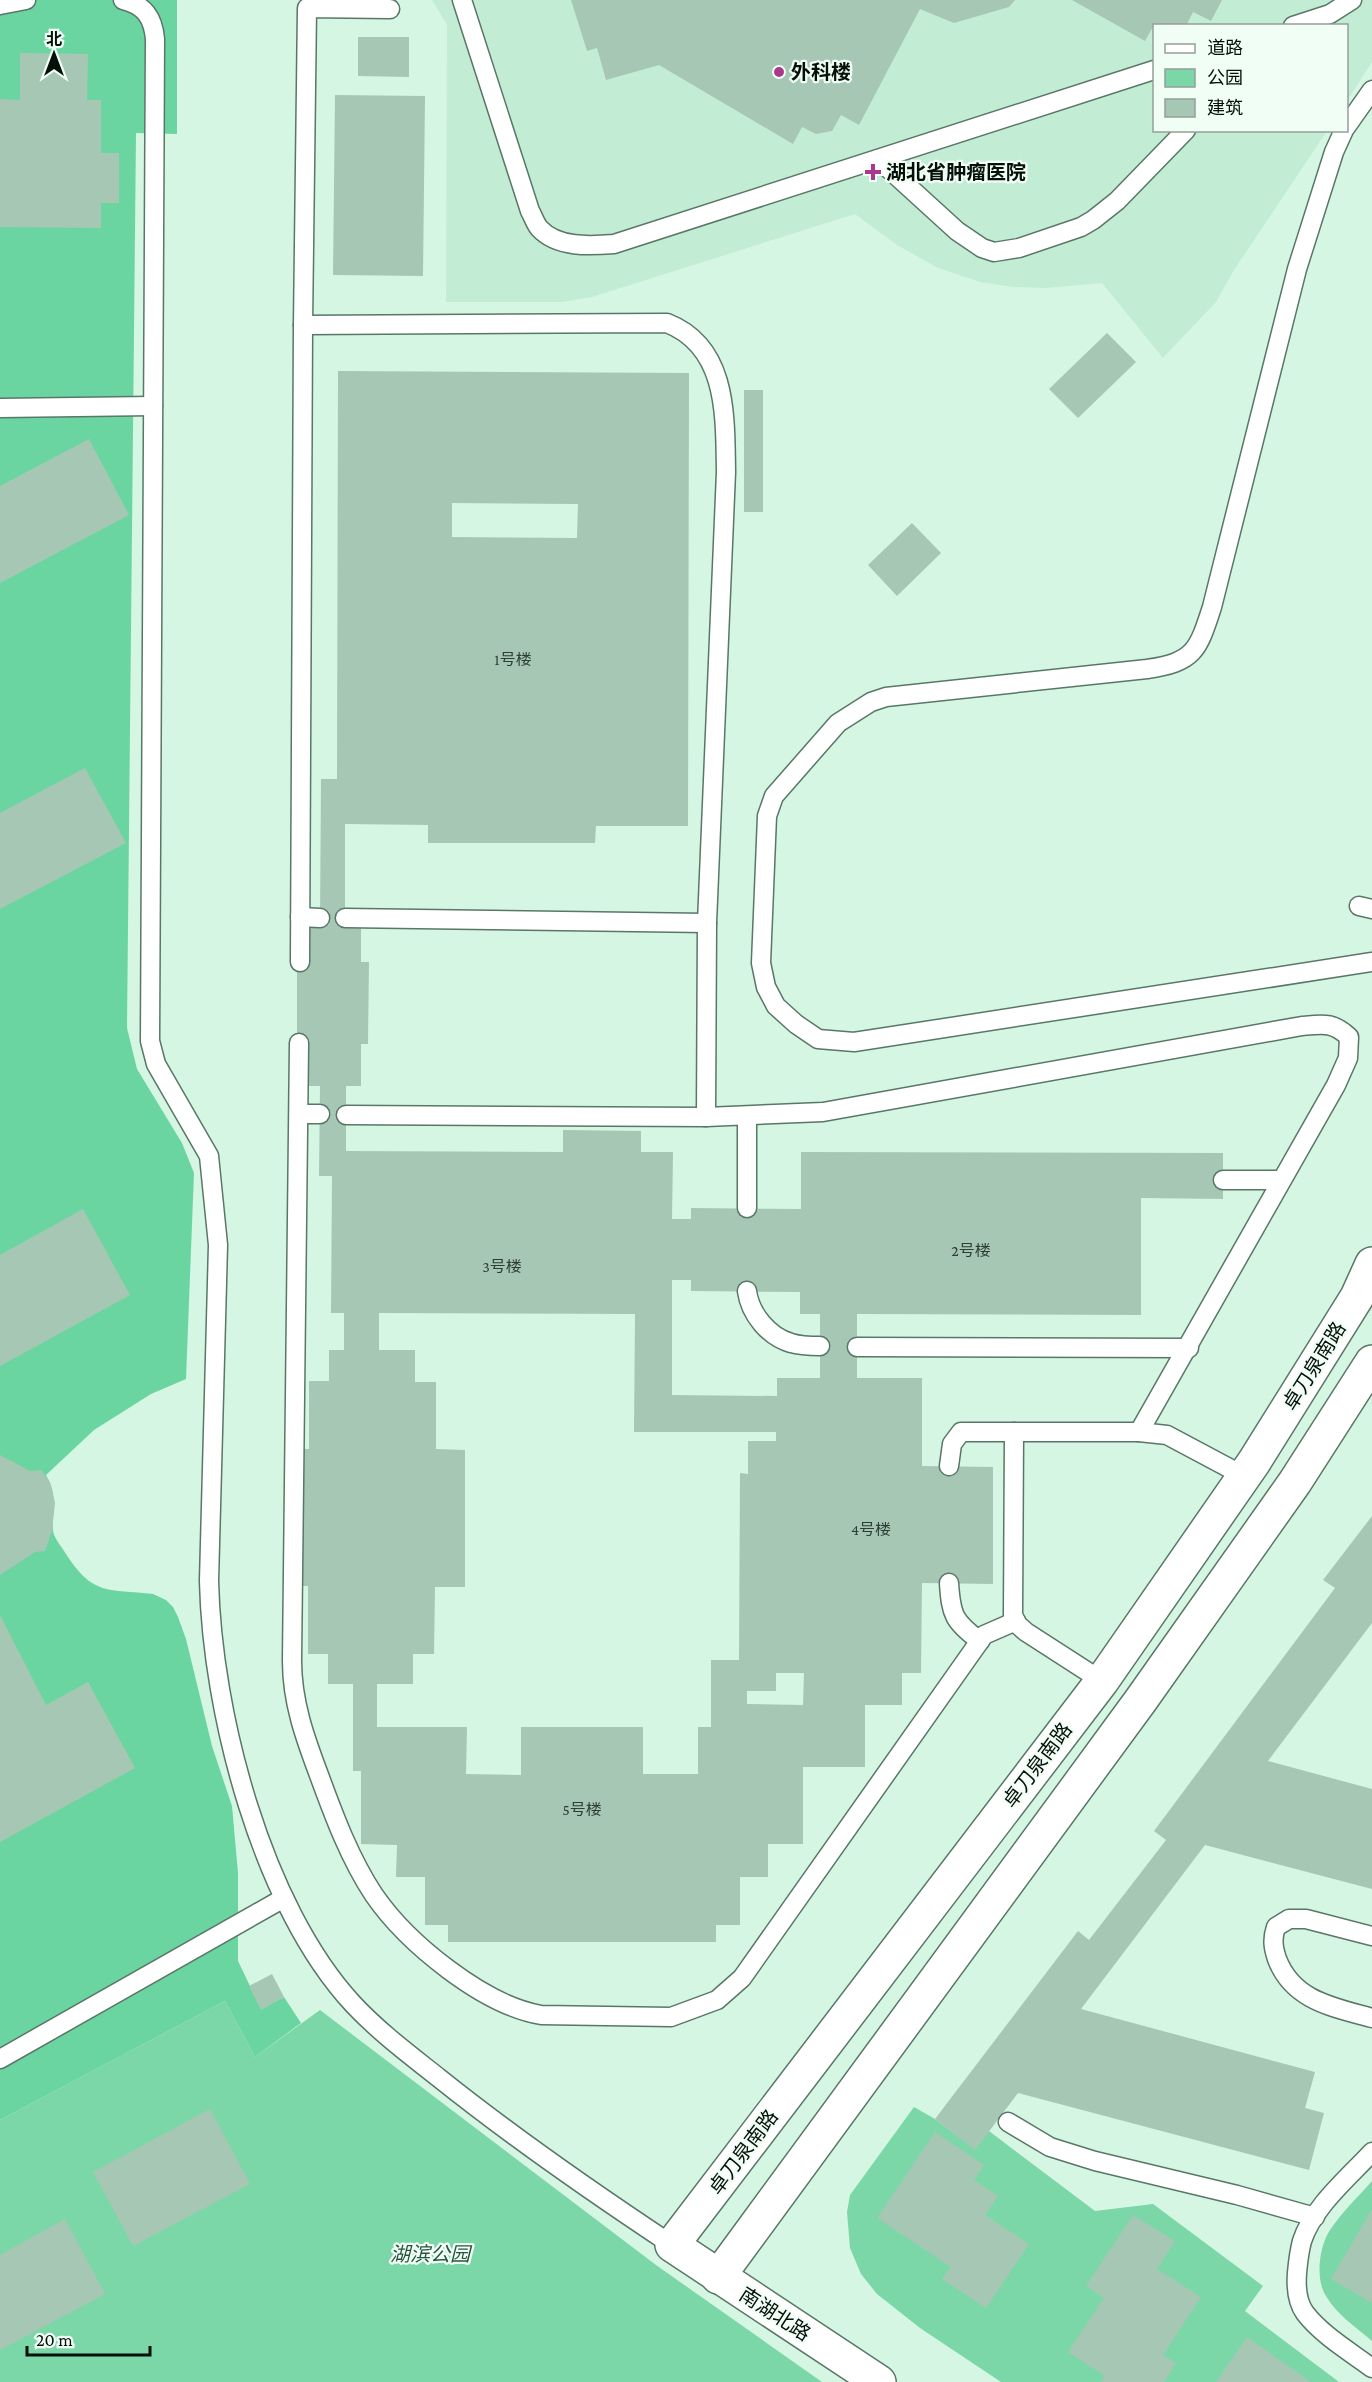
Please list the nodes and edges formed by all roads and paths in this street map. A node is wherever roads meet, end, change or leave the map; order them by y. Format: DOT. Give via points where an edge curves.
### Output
graph roads {
  1 [pos="26,0"];
  2 [pos="123,0"];
  3 [pos="462,0"];
  4 [pos="1352,0"];
  5 [pos="0,5"];
  6 [pos="390,9"];
  7 [pos="1299,24"];
  8 [pos="1153,71"];
  9 [pos="1372,90"];
  10 [pos="1348,125"];
  11 [pos="1184,132"];
  12 [pos="1344,132"];
  13 [pos="878,159"];
  14 [pos="303,325"];
  15 [pos="153,406"];
  16 [pos="0,408"];
  17 [pos="300,917"];
  18 [pos="320,918"];
  19 [pos="345,918"];
  20 [pos="707,923"];
  21 [pos="300,962"];
  22 [pos="1372,962"];
  23 [pos="299,1043"];
  24 [pos="299,1114"];
  25 [pos="320,1114"];
  26 [pos="346,1115"];
  27 [pos="747,1116"];
  28 [pos="706,1117"];
  29 [pos="1223,1180"];
  30 [pos="1281,1180"];
  31 [pos="747,1208"];
  32 [pos="1372,1264"];
  33 [pos="747,1291"];
  34 [pos="820,1346"];
  35 [pos="857,1347"];
  36 [pos="1189,1348"];
  37 [pos="1372,1362"];
  38 [pos="1014,1432"];
  39 [pos="1139,1432"];
  40 [pos="949,1466"];
  41 [pos="1244,1476"];
  42 [pos="949,1583"];
  43 [pos="1016,1621"];
  44 [pos="980,1641"];
  45 [pos="1102,1681"];
  46 [pos="284,1898"];
  47 [pos="1372,1936"];
  48 [pos="1372,2018"];
  49 [pos="0,2059"];
  50 [pos="1008,2122"];
  51 [pos="1372,2152"];
  52 [pos="1315,2217"];
  53 [pos="672,2245"];
  54 [pos="718,2277"];
  55 [pos="1372,2368"];
  56 [pos="879,2382"];
  1 -- 5 [label="lane"];
  2 -- 15 [label="lane" via="144,9 154,28"];
  3 -- 13 [label="lane" via="530,211 539,228 569,244 614,244"];
  4 -- 7 [label="lane" via="1330,14"];
  6 -- 14 [label="lane" via="307,8"];
  8 -- 13 [label="lane"];
  9 -- 10 [label="lane"];
  11 -- 13 [label="lane" via="1117,201 1093,220 1001,251 970,241"];
  12 -- 22 [label="lane" via="1297,269 1212,607 1197,649 1169,666 886,697 838,723 774,796 767,816 761,963 766,987 776,1006 796,1024 818,1039 854,1042"];
  14 -- 17 [label="lane"];
  14 -- 20 [label="lane" via="667,323 700,345 713,364 725,432 726,471"];
  15 -- 16 [label="lane"];
  15 -- 46 [label="lane" via="150,1041 156,1064 210,1156 218,1245 211,1629 222,1703 243,1786"];
  17 -- 18 [label="lane"];
  17 -- 21 [label="lane"];
  19 -- 20 [label="lane"];
  20 -- 28 [label="lane"];
  23 -- 24 [label="lane"];
  24 -- 25 [label="lane"];
  24 -- 44 [label="lane" via="292,1661 295,1703 332,1810 365,1880 398,1925 462,1980 524,2012 541,2014 671,2017 717,2000 742,1978"];
  26 -- 28 [label="lane"];
  27 -- 28 [label="lane"];
  27 -- 30 [label="lane" via="823,1112 1302,1026 1339,1027 1349,1037 1348,1058"];
  27 -- 31 [label="lane"];
  29 -- 30 [label="lane"];
  30 -- 36 [label="lane"];
  32 -- 41 [label="street, 卓刀泉南路" via="1357,1297"];
  33 -- 34 [label="lane" via="751,1308 776,1335 789,1343"];
  35 -- 36 [label="lane"];
  36 -- 39 [label="lane"];
  37 -- 54 [label="street" via="1295,1482 1142,1700"];
  38 -- 39 [label="lane"];
  38 -- 40 [label="lane" via="961,1432 952,1444"];
  38 -- 43 [label="lane"];
  39 -- 41 [label="lane" via="1167,1435"];
  41 -- 45 [label="street, 卓刀泉南路"];
  42 -- 44 [label="lane" via="955,1618"];
  43 -- 44 [label="lane" via="989,1632"];
  43 -- 45 [label="lane" via="1026,1632"];
  45 -- 53 [label="street, 卓刀泉南路"];
  46 -- 49 [label="lane"];
  46 -- 53 [label="lane" via="307,1942 354,2005 481,2112"];
  47 -- 48 [label="lane" via="1320,1921 1289,1919 1276,1927 1272,1939 1282,1973 1294,1988 1335,2008"];
  50 -- 52 [label="lane" via="1050,2147 1095,2161"];
  51 -- 52 [label="lane"];
  52 -- 55 [label="lane" via="1302,2240 1299,2255 1296,2279 1303,2311 1320,2330"];
  53 -- 54 [label="street, 南湖北路"];
  54 -- 56 [label="street, 南湖北路"];
}
